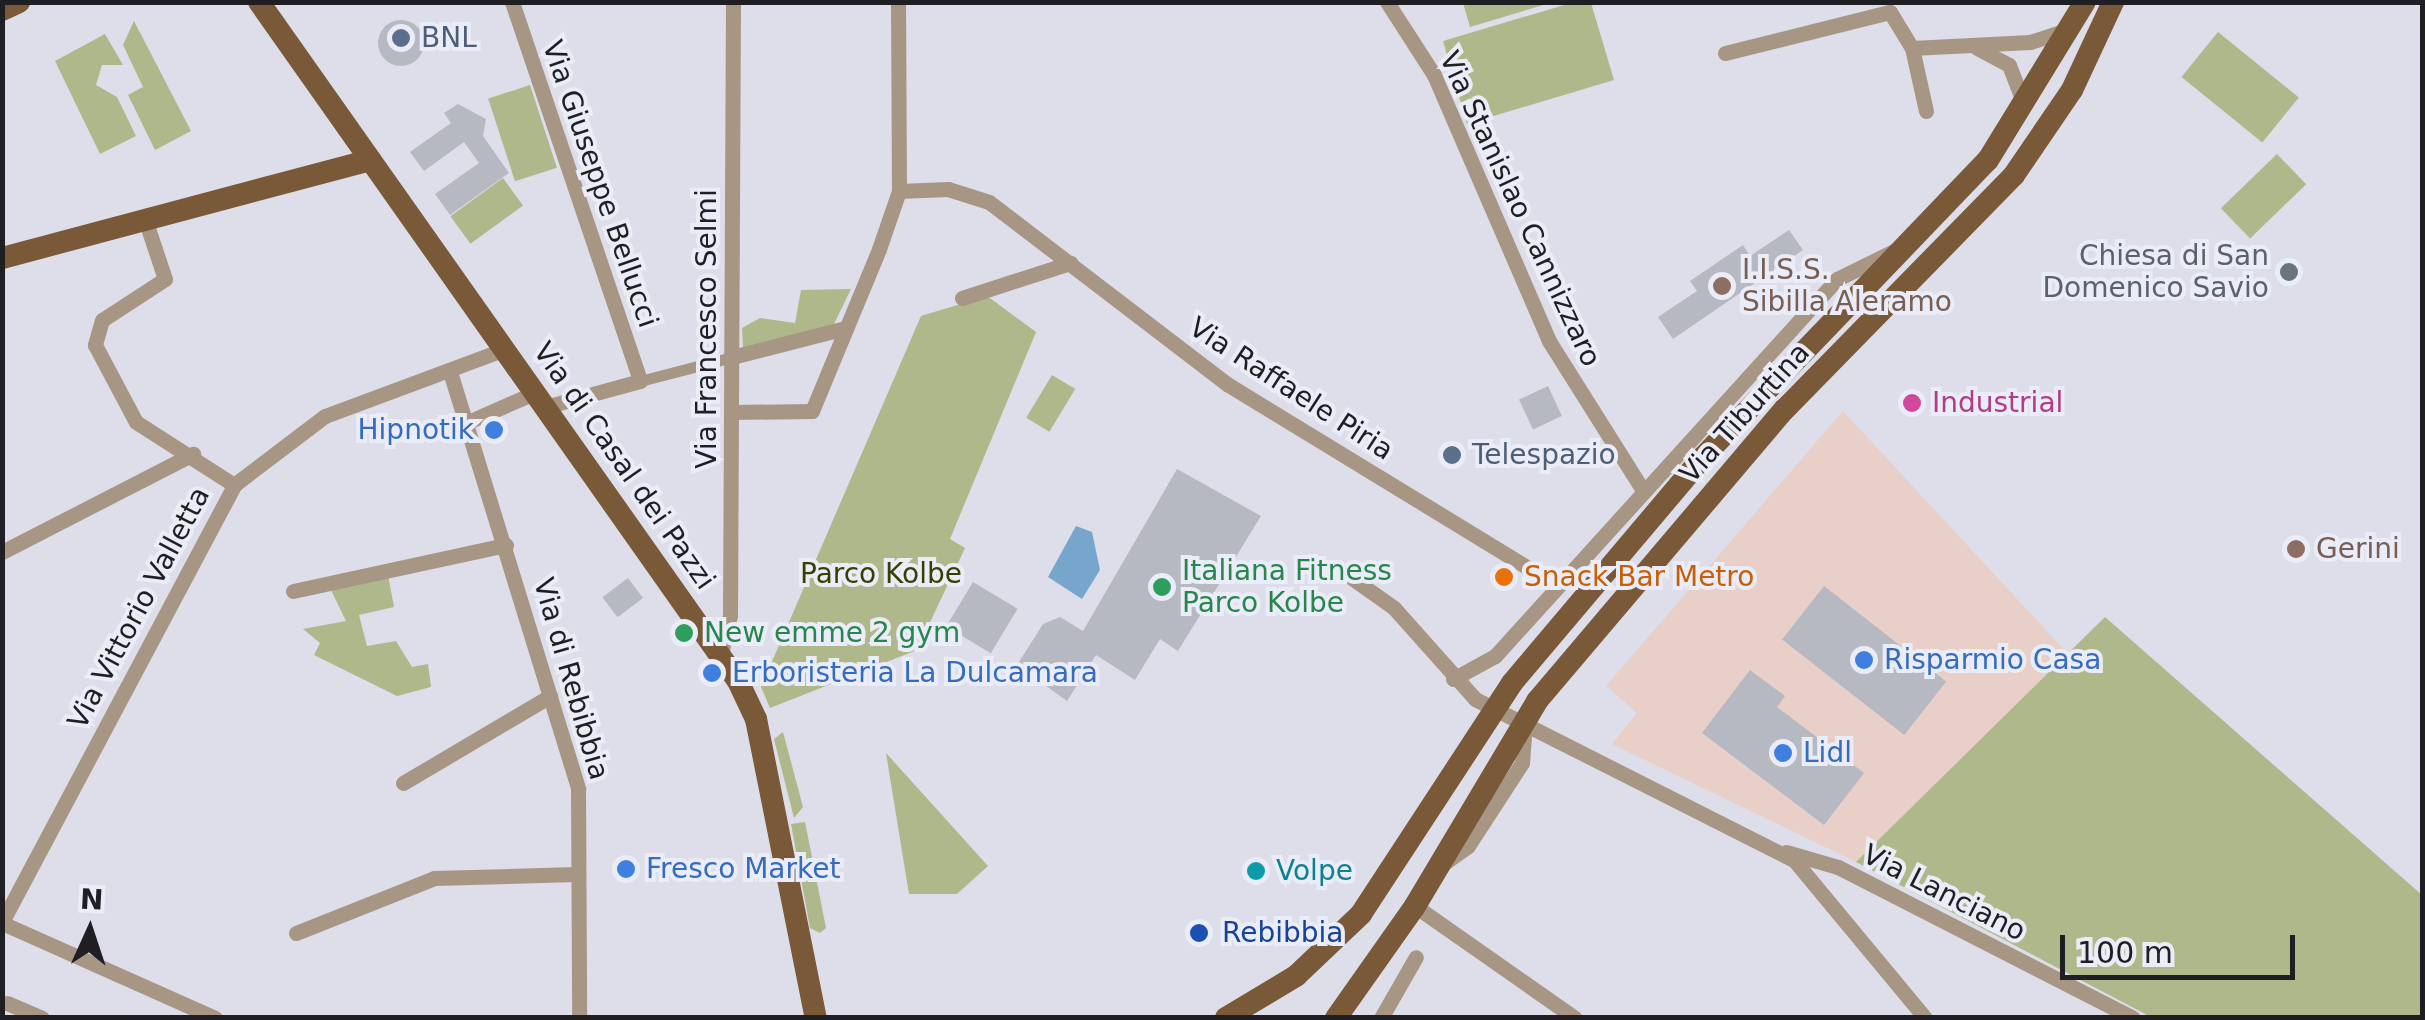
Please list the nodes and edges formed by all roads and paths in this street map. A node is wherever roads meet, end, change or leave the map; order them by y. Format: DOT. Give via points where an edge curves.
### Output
graph roads {
  1 [pos="19,2"];
  2 [pos="260,2"];
  3 [pos="512,2"];
  4 [pos="732,2"];
  5 [pos="898,2"];
  6 [pos="1387,2"];
  7 [pos="2114,2"];
  8 [pos="2,10"];
  9 [pos="2080,13"];
  10 [pos="1968,46"];
  11 [pos="1912,48"];
  12 [pos="1726,53"];
  13 [pos="1926,111"];
  14 [pos="2025,112"];
  15 [pos="370,160"];
  16 [pos="900,192"];
  17 [pos="146,222"];
  18 [pos="1912,241"];
  19 [pos="2,258"];
  20 [pos="1070,263"];
  21 [pos="962,298"];
  22 [pos="846,328"];
  23 [pos="505,349"];
  24 [pos="732,357"];
  25 [pos="451,375"];
  26 [pos="640,381"];
  27 [pos="540,400"];
  28 [pos="732,412"];
  29 [pos="468,422"];
  30 [pos="193,454"];
  31 [pos="234,485"];
  32 [pos="1641,487"];
  33 [pos="506,544"];
  34 [pos="2,552"];
  35 [pos="1339,569"];
  36 [pos="1555,584"];
  37 [pos="293,591"];
  38 [pos="721,654"];
  39 [pos="1453,680"];
  40 [pos="550,696"];
  41 [pos="1494,708"];
  42 [pos="1526,722"];
  43 [pos="403,782"];
  44 [pos="1783,852"];
  45 [pos="576,874"];
  46 [pos="1415,906"];
  47 [pos="2,922"];
  48 [pos="296,933"];
  49 [pos="1416,957"];
  50 [pos="7,1003"];
  51 [pos="42,1018"];
  52 [pos="215,1018"];
  53 [pos="579,1018"];
  54 [pos="816,1018"];
  55 [pos="1226,1018"];
  56 [pos="1336,1018"];
  57 [pos="1381,1018"];
  58 [pos="1575,1018"];
  59 [pos="1925,1018"];
  60 [pos="2133,1018"];
  1 -- 8 [label="main road"];
  2 -- 15 [label="main road, Via di Casal dei Pazzi"];
  3 -- 26 [label="street, Via Giuseppe Bellucci"];
  4 -- 24 [label="street, Via Francesco Selmi"];
  5 -- 16 [label="street"];
  6 -- 32 [label="street, Via Stanislao Cannizzaro" via="1434,75 1548,341"];
  7 -- 42 [label="main road, Via Tiburtina" via="2063,105 2007,183 1785,410"];
  9 -- 10 [label="street" via="2050,38"];
  9 -- 14 [label="main road, Via Tiburtina"];
  10 -- 11 [label="street"];
  10 -- 14 [label="street" via="2009,65"];
  11 -- 12 [label="street" via="1890,12"];
  11 -- 13 [label="street"];
  14 -- 18 [label="main road, Via Tiburtina"];
  15 -- 17 [label="main road"];
  15 -- 23 [label="main road, Via di Casal dei Pazzi"];
  16 -- 20 [label="street, Via Raffaele Piria" via="977,196"];
  16 -- 22 [label="street"];
  17 -- 19 [label="main road"];
  17 -- 30 [label="street" via="165,280 102,320 95,346 136,422"];
  18 -- 32 [label="street, Via Tiburtina" via="1837,279"];
  18 -- 41 [label="main road, Via Tiburtina" via="1701,459"];
  20 -- 21 [label="street"];
  20 -- 36 [label="street, Via Raffaele Piria" via="1227,384"];
  22 -- 24 [label="street"];
  22 -- 28 [label="street" via="812,412"];
  23 -- 25 [label="street, Via Vittorio Valletta"];
  23 -- 27 [label="main road, Via di Casal dei Pazzi"];
  24 -- 26 [label="street"];
  24 -- 28 [label="street, Via Francesco Selmi"];
  25 -- 29 [label="street, Via di Rebibbia"];
  25 -- 31 [label="street, Via Vittorio Valletta" via="325,416"];
  26 -- 27 [label="street"];
  27 -- 29 [label="street"];
  27 -- 38 [label="main road, Via di Casal dei Pazzi"];
  28 -- 38 [label="street, Via Francesco Selmi" via="730,616"];
  29 -- 33 [label="street, Via di Rebibbia"];
  30 -- 31 [label="street"];
  30 -- 34 [label="street"];
  31 -- 47 [label="street, Via Vittorio Valletta"];
  32 -- 36 [label="street, Via Tiburtina"];
  33 -- 37 [label="street"];
  33 -- 40 [label="street, Via di Rebibbia"];
  35 -- 39 [label="street, Via Lanciano" via="1394,608"];
  36 -- 39 [label="street, Via Tiburtina" via="1495,656"];
  38 -- 54 [label="main road, Via di Casal dei Pazzi" via="756,719"];
  39 -- 41 [label="street, Via Lanciano"];
  40 -- 43 [label="street"];
  40 -- 45 [label="street, Via di Rebibbia" via="578,789"];
  41 -- 42 [label="street, Via Lanciano"];
  41 -- 55 [label="main road, Via Tiburtina" via="1382,886 1329,947"];
  42 -- 44 [label="street, Via Lanciano"];
  42 -- 46 [label="main road, Via Tiburtina"];
  44 -- 59 [label="street, Via Lanciano"];
  44 -- 60 [label="street, Via Lanciano" via="1838,867"];
  45 -- 48 [label="street" via="434,878"];
  45 -- 53 [label="street, Via di Rebibbia"];
  46 -- 56 [label="main road, Via Tiburtina"];
  46 -- 58 [label="street"];
  47 -- 52 [label="street"];
  49 -- 57 [label="street"];
  50 -- 51 [label="street"];
}
